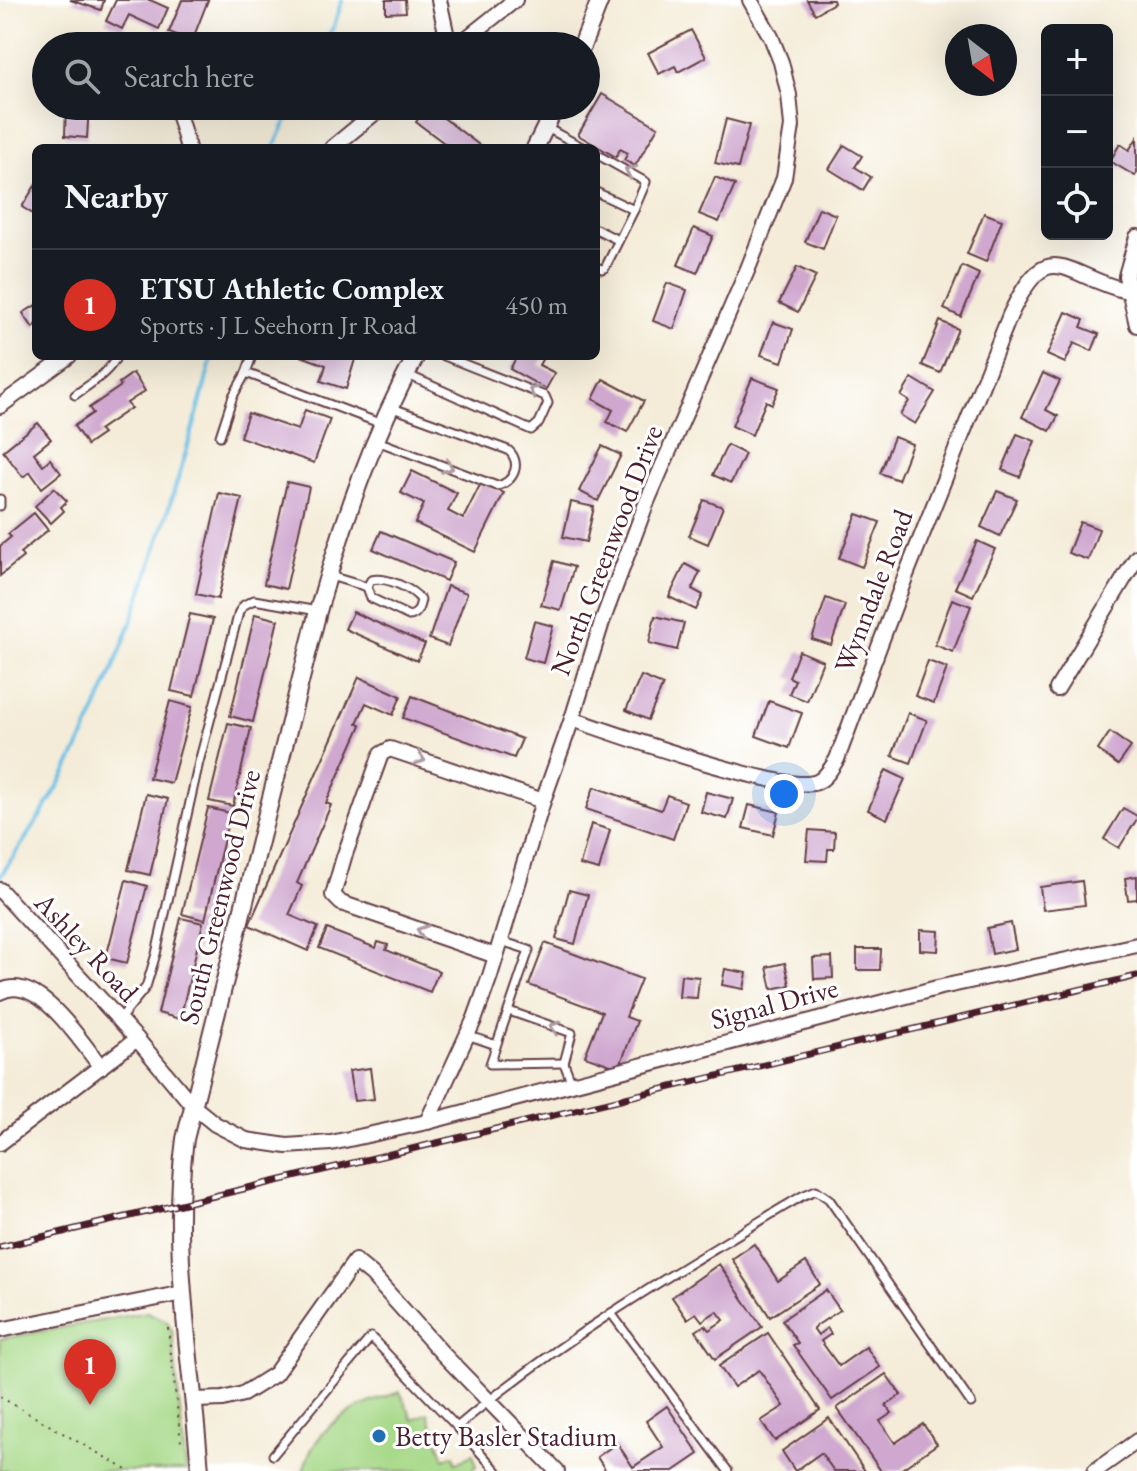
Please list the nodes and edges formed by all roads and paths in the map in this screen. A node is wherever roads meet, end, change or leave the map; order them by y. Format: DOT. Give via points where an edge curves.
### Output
graph roads {
  1 [pos="439,0"];
  2 [pos="515,0"];
  3 [pos="600,0"];
  4 [pos="750,0"];
  5 [pos="446,32"];
  6 [pos="475,32"];
  7 [pos="587,32"];
  8 [pos="180,120"];
  9 [pos="366,120"];
  10 [pos="550,120"];
  11 [pos="546,128"];
  12 [pos="187,144"];
  13 [pos="337,144"];
  14 [pos="537,144"];
  15 [pos="576,144"];
  16 [pos="600,156"];
  17 [pos="600,194"];
  18 [pos="634,210"];
  19 [pos="600,231"];
  20 [pos="1137,237"];
  21 [pos="618,240"];
  22 [pos="600,267"];
  23 [pos="1127,291"];
  24 [pos="1137,325"];
  25 [pos="63,360"];
  26 [pos="115,360"];
  27 [pos="251,360"];
  28 [pos="414,360"];
  29 [pos="454,360"];
  30 [pos="246,373"];
  31 [pos="406,374"];
  32 [pos="75,395"];
  33 [pos="0,406"];
  34 [pos="389,407"];
  35 [pos="378,432"];
  36 [pos="220,436"];
  37 [pos="0,499"];
  38 [pos="0,506"];
  39 [pos="1137,557"];
  40 [pos="328,575"];
  41 [pos="367,587"];
  42 [pos="318,611"];
  43 [pos="1057,689"];
  44 [pos="572,719"];
  45 [pos="543,801"];
  46 [pos="0,890"];
  47 [pos="501,941"];
  48 [pos="1137,945"];
  49 [pos="496,956"];
  50 [pos="0,992"];
  51 [pos="509,1011"];
  52 [pos="119,1020"];
  53 [pos="467,1035"];
  54 [pos="137,1039"];
  55 [pos="496,1045"];
  56 [pos="564,1063"];
  57 [pos="101,1067"];
  58 [pos="572,1084"];
  59 [pos="194,1107"];
  60 [pos="427,1122"];
  61 [pos="0,1143"];
  62 [pos="183,1293"];
  63 [pos="611,1313"];
  64 [pos="168,1328"];
  65 [pos="0,1330"];
  66 [pos="0,1397"];
  67 [pos="195,1400"];
  68 [pos="488,1401"];
  69 [pos="971,1403"];
  70 [pos="457,1427"];
  71 [pos="1137,1441"];
  72 [pos="183,1450"];
  73 [pos="273,1455"];
  74 [pos="129,1471"];
  75 [pos="200,1471"];
  76 [pos="497,1471"];
  77 [pos="557,1471"];
  78 [pos="728,1471"];
  79 [pos="1095,1471"];
  1 -- 5 [label="street"];
  2 -- 6 [label="street"];
  3 -- 7 [label="street"];
  4 -- 44 [label="street, North Greenwood Drive" via="771,37 789,95 792,126 784,178 646,504"];
  8 -- 12 [label="street"];
  9 -- 13 [label="street"];
  10 -- 11 [label="street"];
  11 -- 14 [label="street"];
  11 -- 15 [label="lane"];
  18 -- 16 [label="lane, one-way" via="645,179"];
  17 -- 18 [label="lane"];
  18 -- 21 [label="lane"];
  19 -- 21 [label="lane"];
  20 -- 23 [label="street"];
  21 -- 22 [label="lane" via="605,268"];
  23 -- 24 [label="street"];
  23 -- 44 [label="street, Wynndale Road" via="1069,268 1041,268 1028,279 917,546 837,759 818,782 782,783"];
  25 -- 33 [label="street"];
  26 -- 32 [label="lane"];
  27 -- 30 [label="lane"];
  28 -- 31 [label="street, South Greenwood Drive"];
  31 -- 29 [label="lane, one-way" via="531,430 539,423 548,403 545,396"];
  30 -- 35 [label="lane"];
  30 -- 36 [label="lane"];
  31 -- 34 [label="street, South Greenwood Drive"];
  34 -- 35 [label="street, South Greenwood Drive"];
  35 -- 34 [label="lane, one-way" via="497,486 510,480 517,464 508,450"];
  35 -- 40 [label="street, South Greenwood Drive"];
  37 -- 38 [label="lane"];
  39 -- 43 [label="street"];
  40 -- 41 [label="lane"];
  40 -- 42 [label="street, South Greenwood Drive"];
  41 -- 41 [label="lane" via="371,598 409,616 419,609 421,600 411,590 379,578"];
  42 -- 52 [label="lane" via="254,600 239,612 156,954 146,987"];
  42 -- 59 [label="street, South Greenwood Drive"];
  44 -- 45 [label="street, North Greenwood Drive"];
  45 -- 47 [label="street, North Greenwood Drive"];
  49 -- 45 [label="street, one-way" via="341,903 333,895 344,857 381,754 390,749"];
  46 -- 52 [label="street, Ashley Road"];
  47 -- 49 [label="street, North Greenwood Drive"];
  47 -- 51 [label="lane" via="529,950"];
  48 -- 58 [label="street, Signal Drive" via="937,988"];
  49 -- 53 [label="street, North Greenwood Drive"];
  50 -- 57 [label="street" via="22,988 41,997"];
  51 -- 55 [label="lane"];
  56 -- 51 [label="lane, one-way" via="572,1033"];
  52 -- 54 [label="street, Ashley Road"];
  53 -- 55 [label="lane"];
  53 -- 60 [label="street, North Greenwood Drive"];
  54 -- 57 [label="street"];
  54 -- 59 [label="street, Ashley Road"];
  55 -- 56 [label="lane" via="490,1064"];
  56 -- 58 [label="lane"];
  57 -- 61 [label="street"];
  58 -- 60 [label="street, Signal Drive"];
  59 -- 60 [label="street, Ashley Road" via="246,1140 287,1146 331,1143"];
  59 -- 62 [label="street, South Greenwood Drive" via="181,1168"];
  62 -- 65 [label="street"];
  62 -- 67 [label="street, South Greenwood Drive"];
  63 -- 68 [label="lane"];
  63 -- 69 [label="lane" via="816,1190 829,1199"];
  63 -- 78 [label="lane"];
  64 -- 72 [label="path"];
  66 -- 74 [label="path"];
  67 -- 68 [label="street" via="243,1394 275,1374 355,1261"];
  67 -- 75 [label="street, South Greenwood Drive"];
  68 -- 70 [label="lane"];
  68 -- 77 [label="street"];
  70 -- 73 [label="lane" via="371,1337"];
  70 -- 76 [label="lane"];
  71 -- 79 [label="street"];
}
